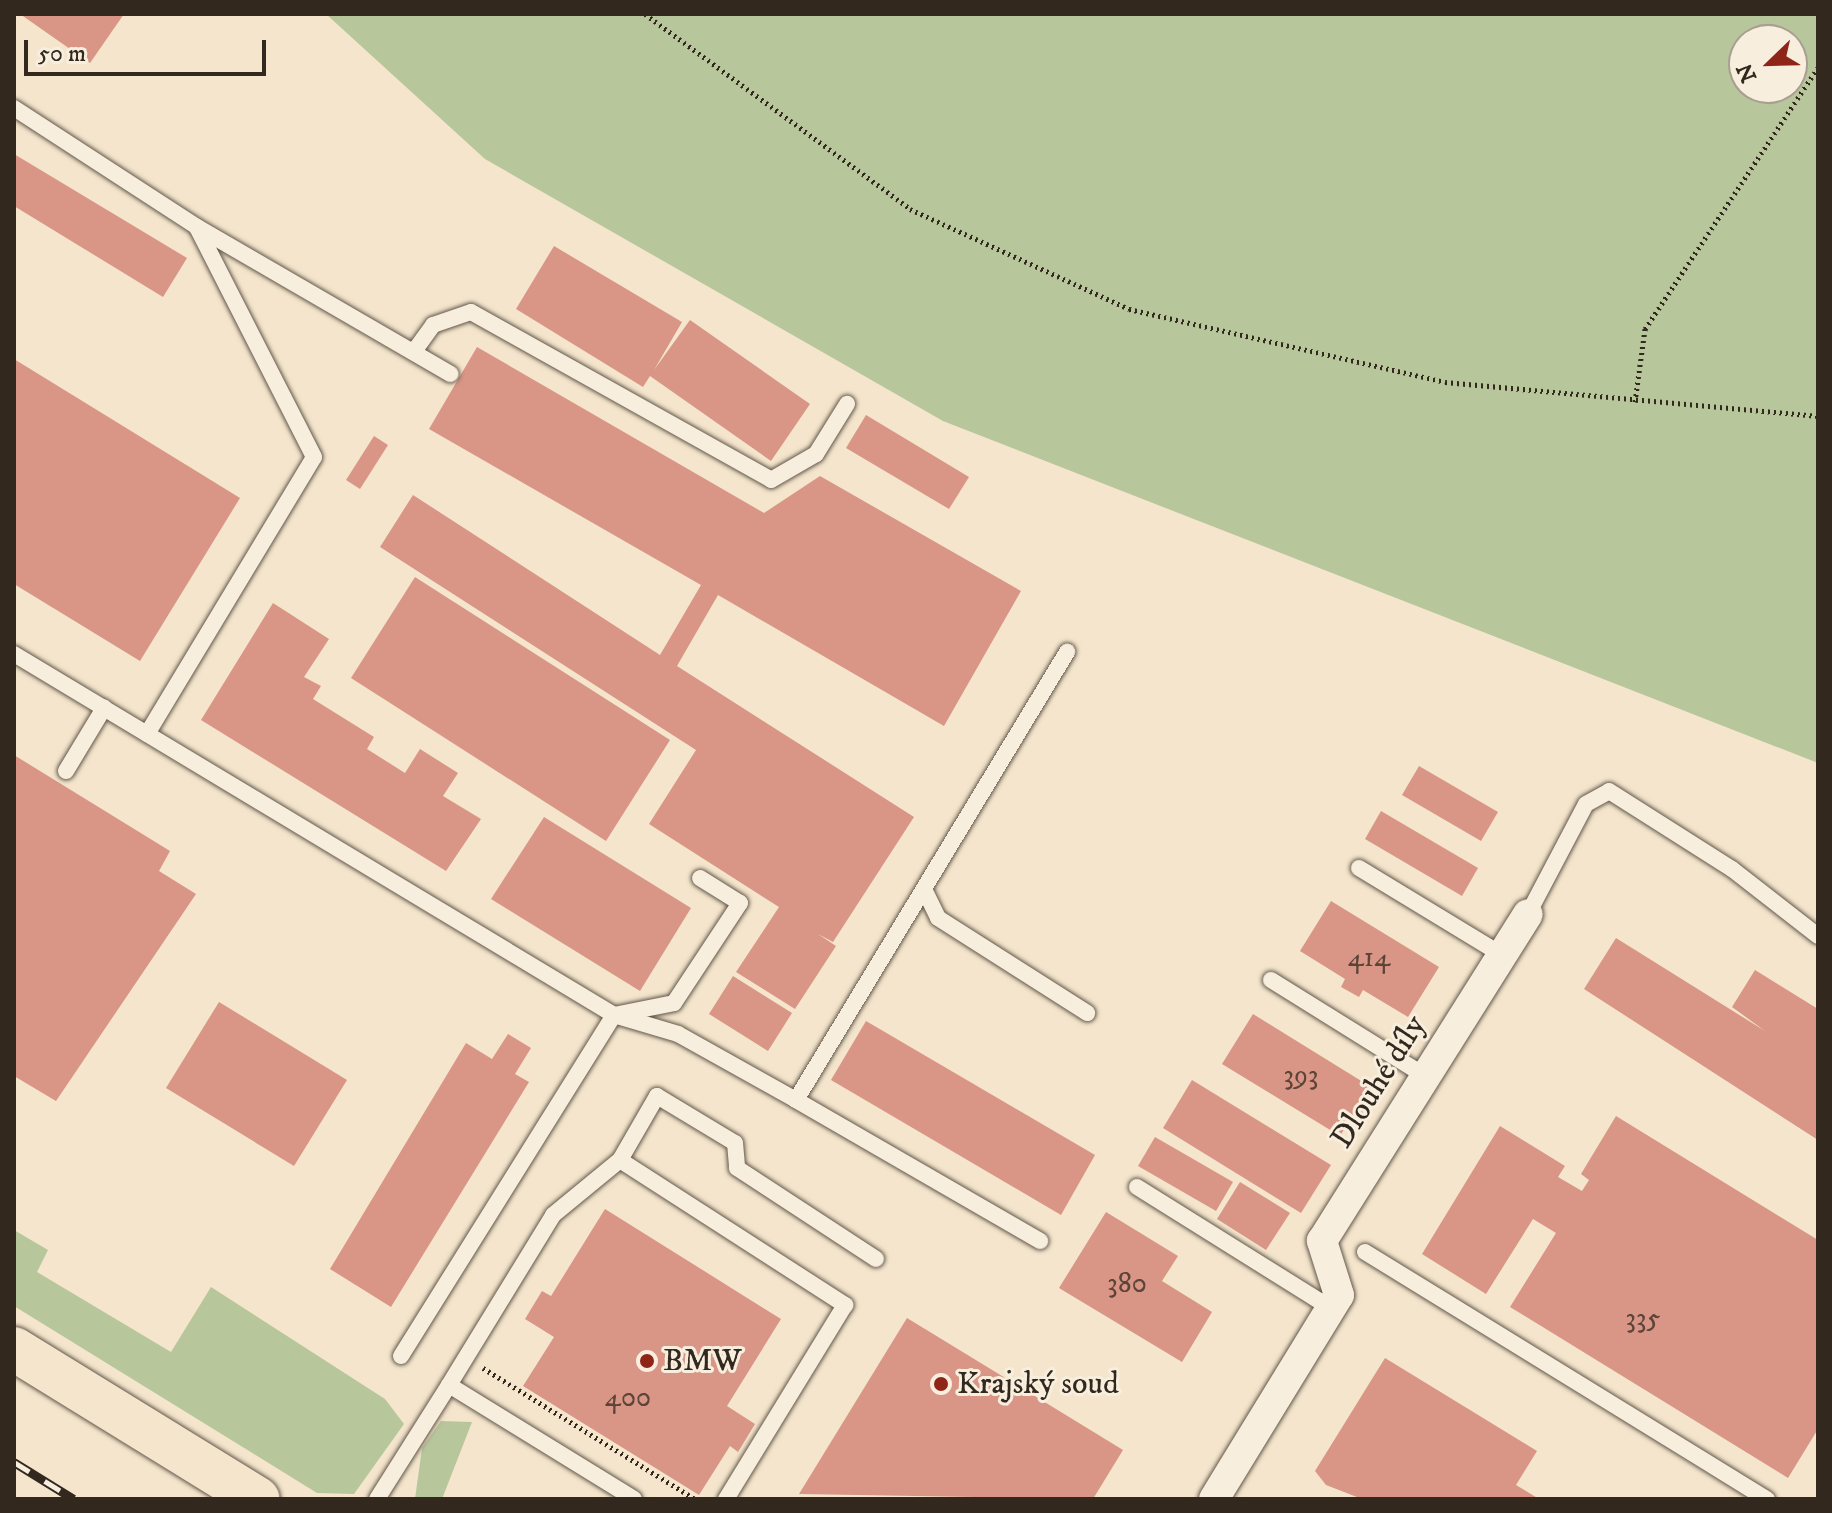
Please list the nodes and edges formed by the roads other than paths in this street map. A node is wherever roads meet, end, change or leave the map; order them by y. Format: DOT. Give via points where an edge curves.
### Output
graph roads {
  1 [pos="14,108"];
  2 [pos="197,227"];
  3 [pos="415,350"];
  4 [pos="451,374"];
  5 [pos="847,404"];
  6 [pos="1067,652"];
  7 [pos="14,654"];
  8 [pos="104,708"];
  9 [pos="147,734"];
  10 [pos="66,771"];
  11 [pos="1359,868"];
  12 [pos="700,878"];
  13 [pos="924,889"];
  14 [pos="1528,914"];
  15 [pos="1818,936"];
  16 [pos="1502,955"];
  17 [pos="1271,980"];
  18 [pos="1087,1013"];
  19 [pos="614,1015"];
  20 [pos="1425,1076"];
  21 [pos="796,1100"];
  22 [pos="620,1160"];
  23 [pos="1137,1187"];
  24 [pos="1040,1241"];
  25 [pos="1365,1252"];
  26 [pos="876,1259"];
  27 [pos="1335,1302"];
  28 [pos="14,1349"];
  29 [pos="401,1356"];
  30 [pos="449,1385"];
  31 [pos="258,1499"];
  32 [pos="377,1499"];
  33 [pos="634,1499"];
  34 [pos="726,1499"];
  35 [pos="1214,1499"];
  36 [pos="1767,1499"];
  1 -- 2 [label="lane"];
  2 -- 3 [label="lane"];
  2 -- 9 [label="lane" via="314,457"];
  3 -- 4 [label="lane"];
  3 -- 5 [label="lane" via="433,325 471,312 771,480 816,454"];
  6 -- 13 [label="lane"];
  7 -- 8 [label="lane"];
  8 -- 9 [label="lane"];
  8 -- 10 [label="lane"];
  9 -- 19 [label="lane"];
  11 -- 16 [label="lane"];
  12 -- 19 [label="lane" via="740,903 674,1003"];
  13 -- 18 [label="lane" via="938,918"];
  13 -- 21 [label="lane"];
  14 -- 15 [label="lane" via="1586,804 1609,791 1732,869"];
  14 -- 16 [label="street, Dlouhé díly"];
  16 -- 20 [label="street, Dlouhé díly"];
  17 -- 20 [label="lane"];
  19 -- 21 [label="lane" via="678,1034"];
  19 -- 29 [label="lane"];
  20 -- 27 [label="street, Dlouhé díly" via="1322,1241"];
  21 -- 24 [label="lane"];
  22 -- 26 [label="lane" via="657,1096 735,1143 737,1168"];
  22 -- 30 [label="lane" via="553,1215"];
  22 -- 34 [label="lane" via="845,1305"];
  23 -- 27 [label="lane"];
  25 -- 36 [label="lane"];
  27 -- 35 [label="street"];
  28 -- 31 [label="main road"];
  30 -- 32 [label="lane"];
  30 -- 33 [label="lane"];
}
